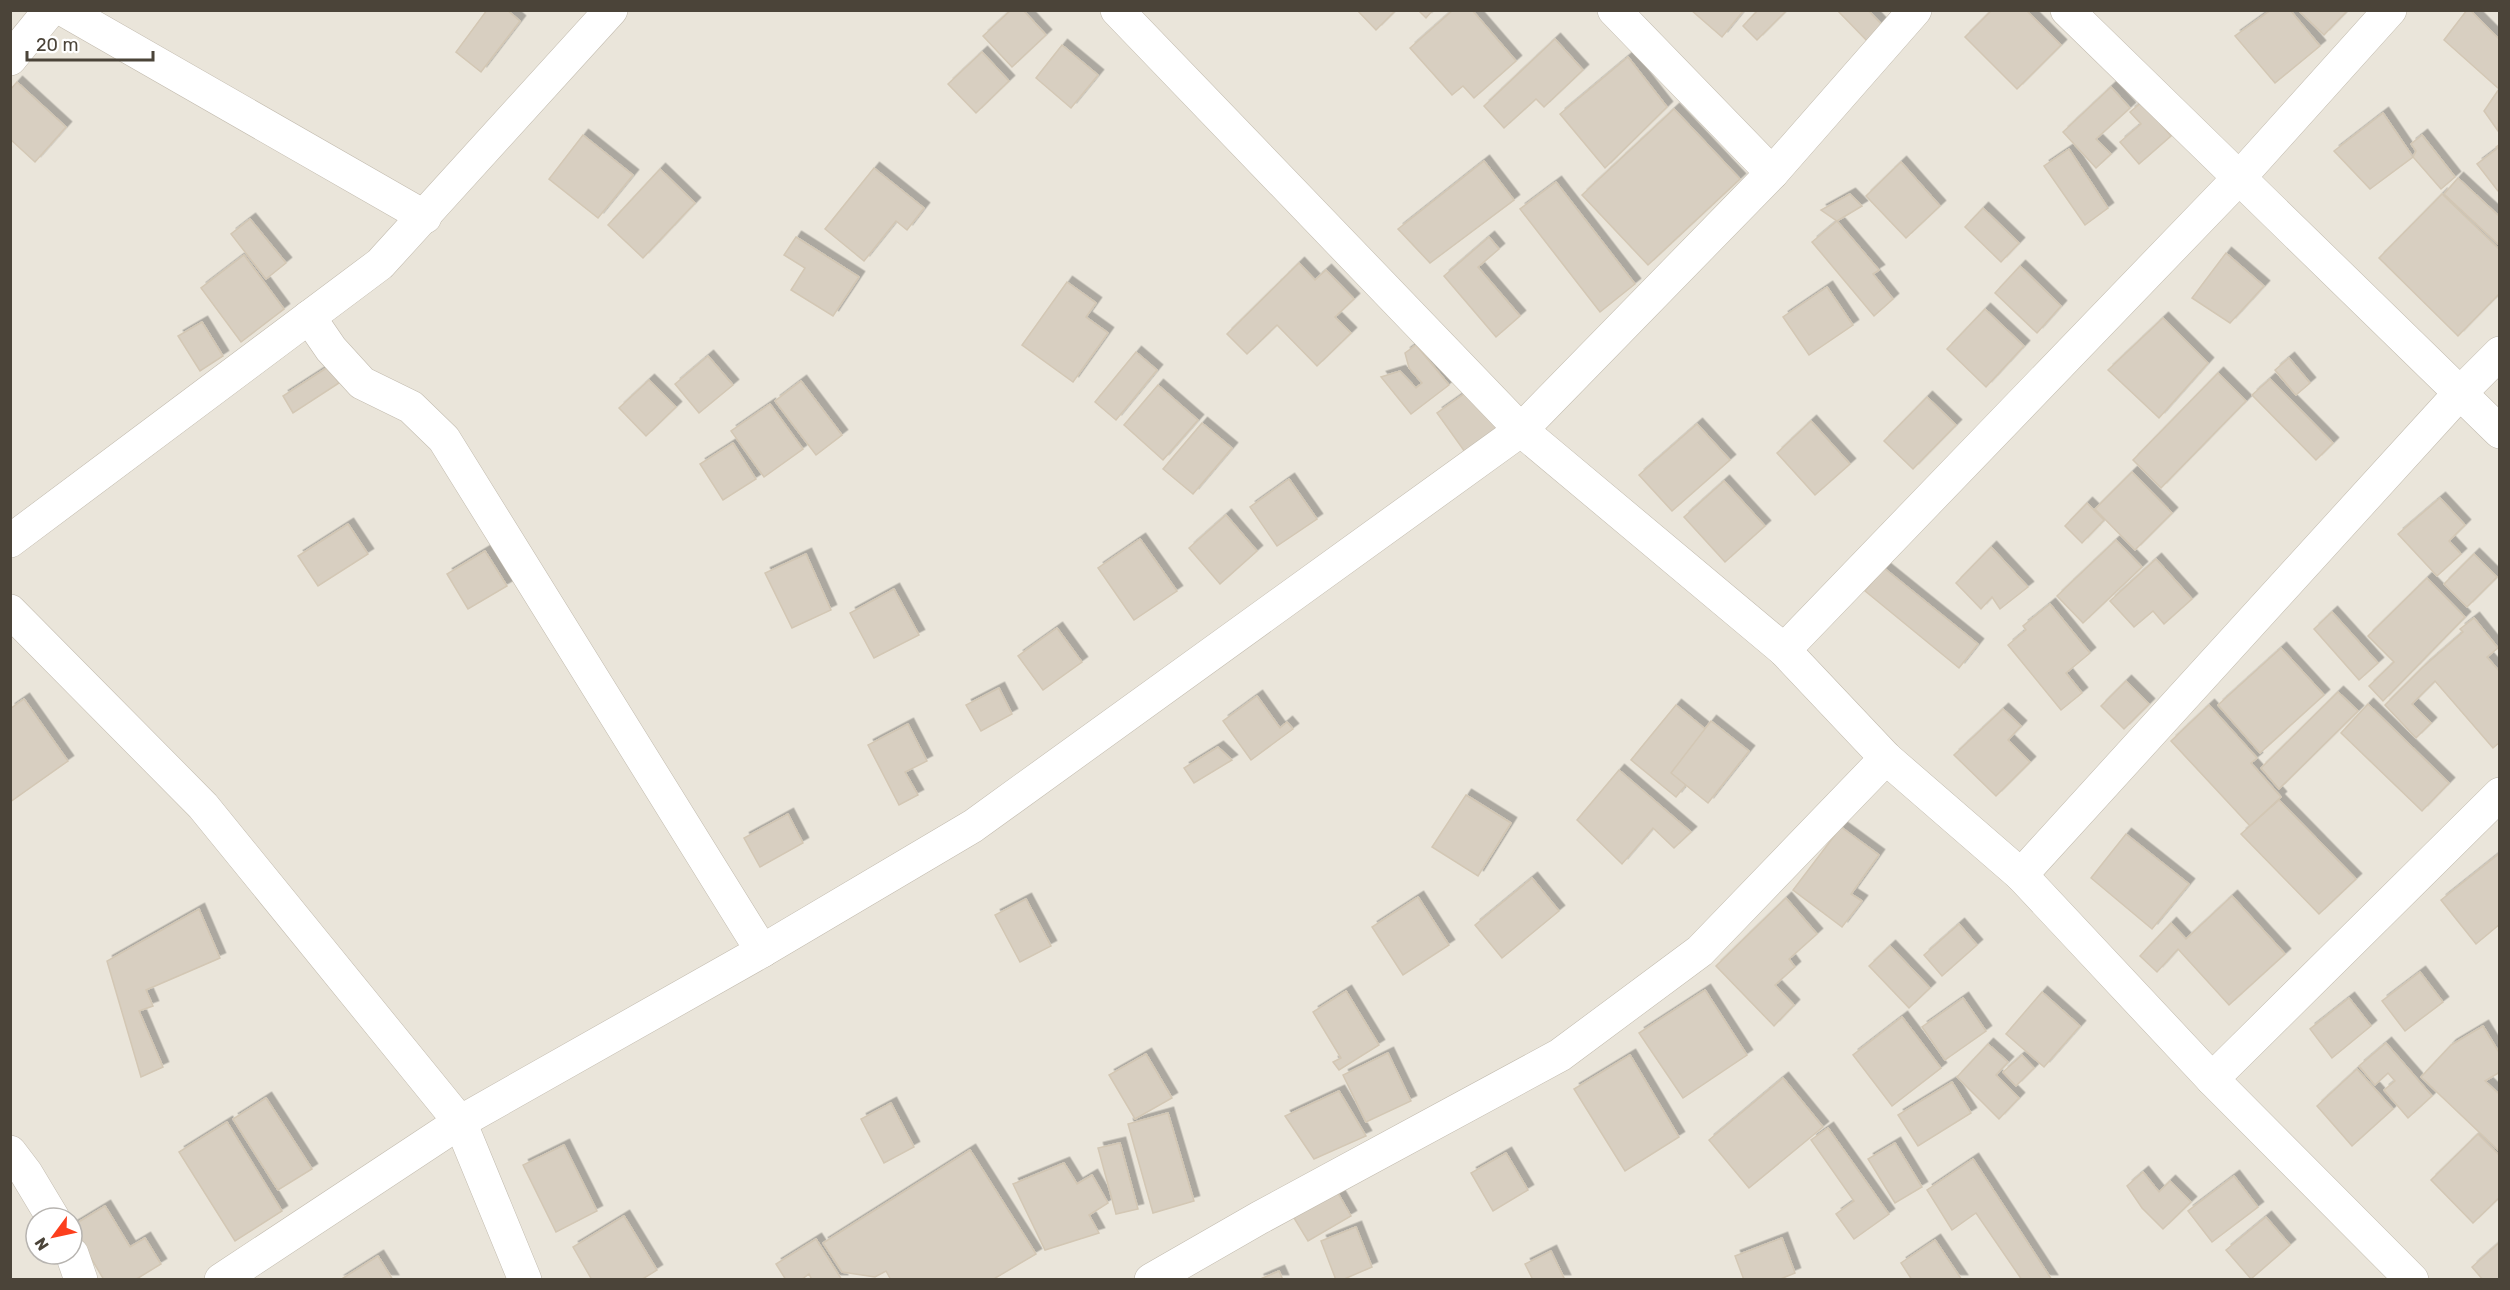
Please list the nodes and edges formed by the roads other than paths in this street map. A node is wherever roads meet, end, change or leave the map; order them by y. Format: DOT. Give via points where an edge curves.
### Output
graph roads {
  1 [pos="50,10"];
  2 [pos="64,10"];
  3 [pos="611,10"];
  4 [pos="1117,10"];
  5 [pos="1614,10"];
  6 [pos="1915,10"];
  7 [pos="2067,10"];
  8 [pos="2390,10"];
  9 [pos="10,59"];
  10 [pos="1772,173"];
  11 [pos="2238,179"];
  12 [pos="425,217"];
  13 [pos="309,317"];
  14 [pos="2499,353"];
  15 [pos="2459,394"];
  16 [pos="1521,430"];
  17 [pos="2499,432"];
  18 [pos="10,541"];
  19 [pos="10,611"];
  20 [pos="1784,650"];
  21 [pos="1886,758"];
  22 [pos="2499,794"];
  23 [pos="2021,875"];
  24 [pos="762,951"];
  25 [pos="2212,1079"];
  26 [pos="460,1122"];
  27 [pos="10,1152"];
  28 [pos="46,1206"];
  29 [pos="221,1280"];
  30 [pos="525,1280"];
  31 [pos="1151,1280"];
  32 [pos="2412,1280"];
  1 -- 9 [label="street"];
  2 -- 12 [label="street"];
  3 -- 12 [label="street"];
  4 -- 16 [label="street"];
  5 -- 10 [label="street"];
  6 -- 10 [label="street"];
  7 -- 11 [label="street"];
  8 -- 11 [label="street"];
  10 -- 16 [label="street"];
  11 -- 15 [label="street"];
  11 -- 20 [label="street"];
  12 -- 13 [label="street" via="380,264"];
  13 -- 18 [label="street"];
  13 -- 24 [label="street" via="362,382 411,407 444,439"];
  14 -- 15 [label="street"];
  15 -- 17 [label="street"];
  15 -- 23 [label="street"];
  16 -- 20 [label="street"];
  16 -- 24 [label="street" via="973,826"];
  19 -- 26 [label="street" via="203,806"];
  20 -- 21 [label="street"];
  21 -- 23 [label="street"];
  21 -- 31 [label="street" via="1700,951 1560,1055"];
  22 -- 25 [label="street"];
  23 -- 25 [label="street"];
  24 -- 26 [label="street"];
  25 -- 32 [label="street"];
  26 -- 29 [label="street"];
  26 -- 30 [label="street"];
  27 -- 28 [label="street"];
}
